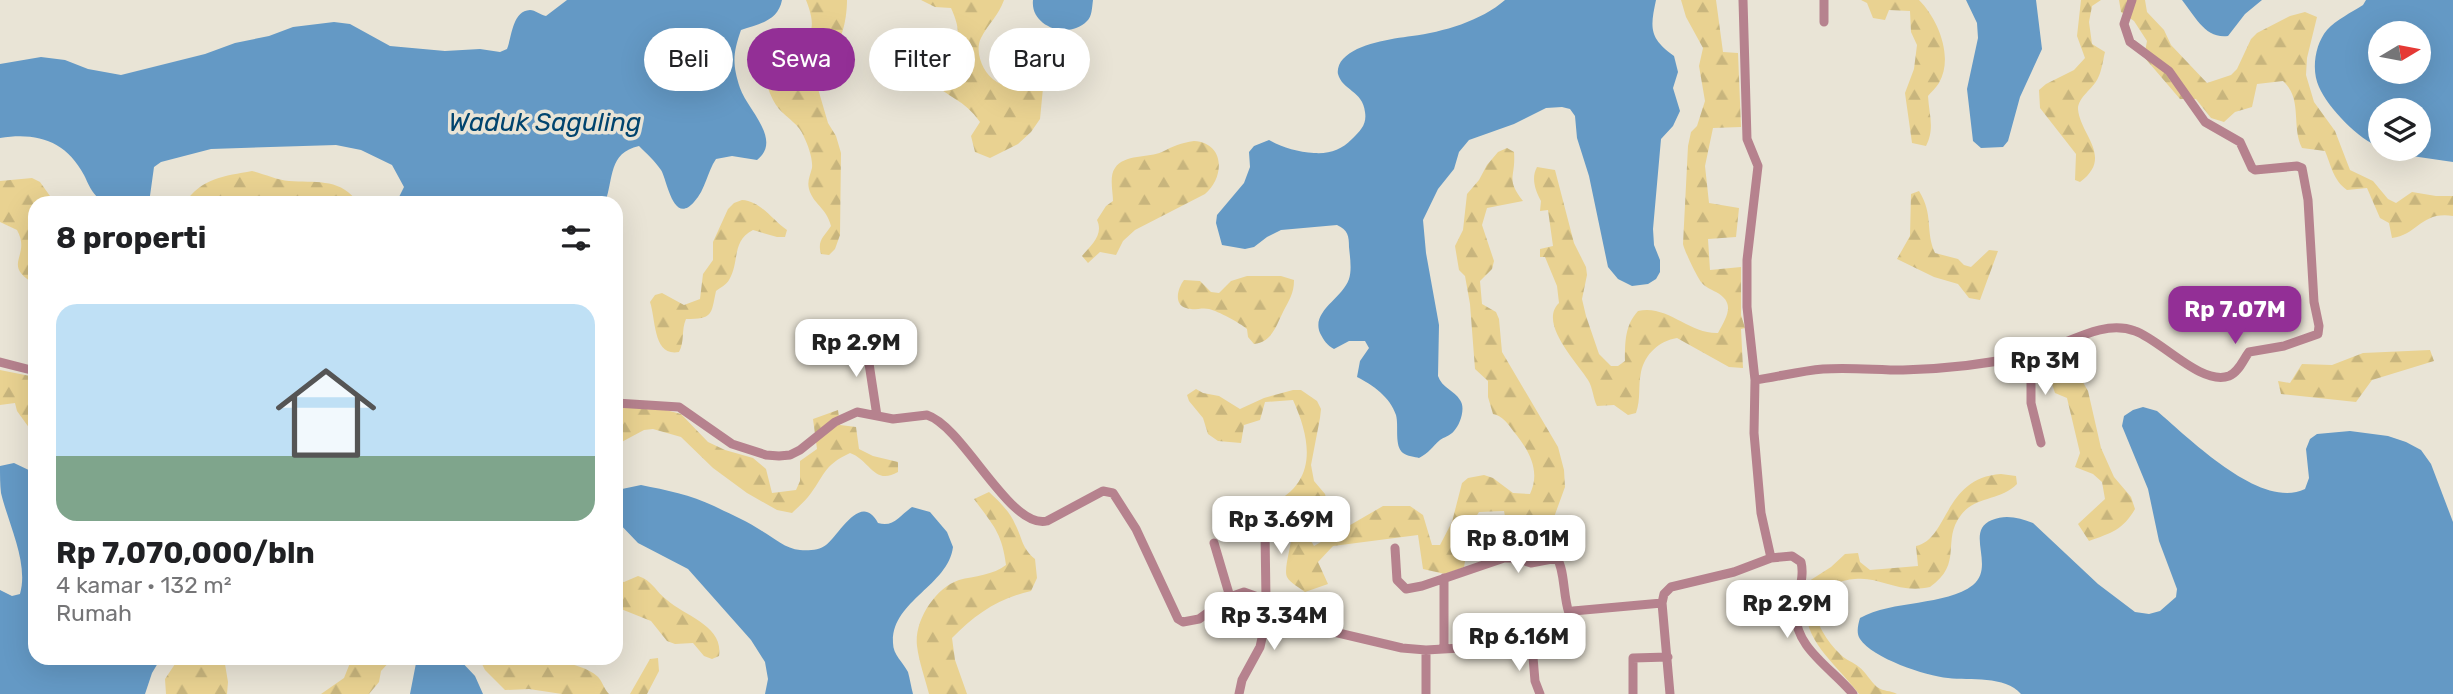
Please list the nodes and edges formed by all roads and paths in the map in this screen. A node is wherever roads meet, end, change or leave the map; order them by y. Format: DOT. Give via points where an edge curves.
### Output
graph roads {
  1 [pos="1743,0"];
  2 [pos="1824,0"];
  3 [pos="2132,0"];
  4 [pos="1825,22"];
  5 [pos="865,337"];
  6 [pos="2027,356"];
  7 [pos="0,362"];
  8 [pos="28,369"];
  9 [pos="1755,380"];
  10 [pos="623,403"];
  11 [pos="877,416"];
  12 [pos="2041,443"];
  13 [pos="1261,521"];
  14 [pos="1214,544"];
  15 [pos="1395,548"];
  16 [pos="1771,558"];
  17 [pos="1444,578"];
  18 [pos="1230,597"];
  19 [pos="1268,601"];
  20 [pos="1662,603"];
  21 [pos="1569,612"];
  22 [pos="1532,645"];
  23 [pos="1444,647"];
  24 [pos="1426,650"];
  25 [pos="1668,657"];
  26 [pos="1239,694"];
  27 [pos="1426,694"];
  28 [pos="1539,694"];
  29 [pos="1633,694"];
  30 [pos="1670,694"];
  31 [pos="1853,694"];
  1 -- 9 [label="street" via="1747,129 1758,166 1747,260"];
  2 -- 4 [label="street"];
  3 -- 6 [label="street" via="2124,24 2130,42 2169,71 2205,122 2240,142 2255,170 2302,167 2319,330 2304,341 2249,352 2235,372 2218,377 2200,372 2144,334 2120,327"];
  5 -- 11 [label="street"];
  6 -- 9 [label="street" via="1940,368 1825,369"];
  6 -- 12 [label="street" via="2031,403"];
  7 -- 8 [label="street"];
  9 -- 16 [label="street" via="1757,484"];
  10 -- 11 [label="street" via="679,407 732,444 779,456 800,450 844,416 865,412"];
  11 -- 18 [label="street" via="939,419 1010,503 1040,522 1103,491 1113,493 1181,621 1194,621"];
  13 -- 19 [label="street"];
  14 -- 18 [label="street"];
  15 -- 17 [label="street" via="1396,580 1402,587 1415,588"];
  16 -- 20 [label="street" via="1671,587"];
  16 -- 31 [label="street" via="1792,556 1801,562 1796,613 1799,631 1819,660"];
  17 -- 21 [label="street" via="1504,558 1531,563 1557,558"];
  17 -- 23 [label="street"];
  18 -- 19 [label="street" via="1244,592"];
  19 -- 24 [label="street" via="1334,632"];
  19 -- 26 [label="street" via="1260,647"];
  20 -- 21 [label="street"];
  20 -- 25 [label="street"];
  21 -- 22 [label="street" via="1569,640"];
  22 -- 23 [label="street"];
  22 -- 28 [label="street"];
  23 -- 24 [label="street"];
  24 -- 27 [label="street"];
  25 -- 29 [label="street" via="1632,659"];
  25 -- 30 [label="street"];
}
